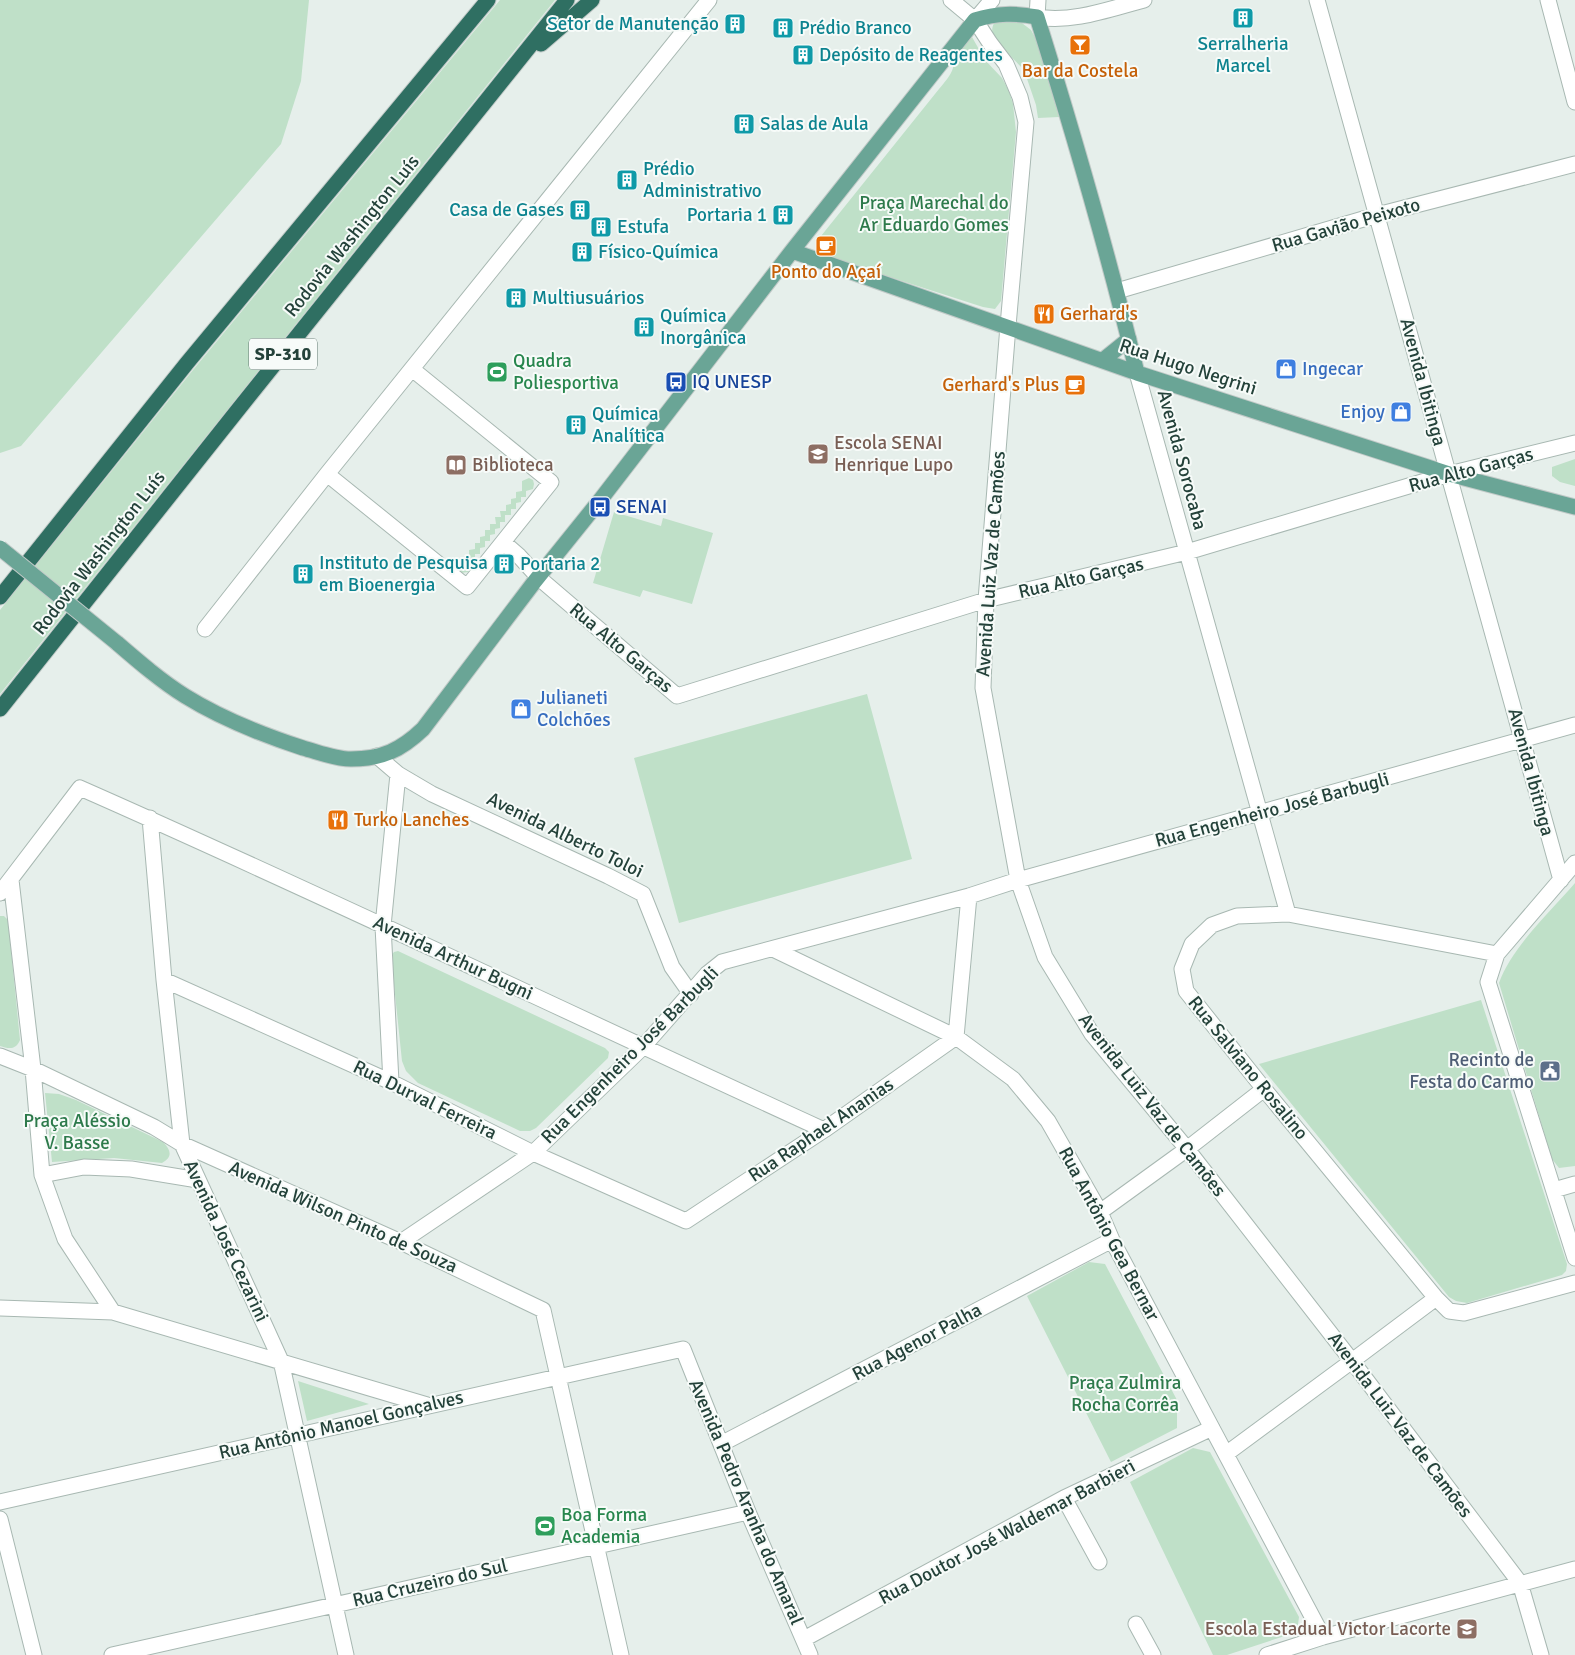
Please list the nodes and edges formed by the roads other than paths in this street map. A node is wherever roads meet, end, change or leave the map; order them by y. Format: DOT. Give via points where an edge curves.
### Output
graph roads {
  1 [pos="488,0"];
  2 [pos="567,0"];
  3 [pos="592,0"];
  4 [pos="709,0"];
  5 [pos="951,0"];
  6 [pos="992,0"];
  7 [pos="1038,0"];
  8 [pos="1144,0"];
  9 [pos="1317,0"];
  10 [pos="1548,0"];
  11 [pos="1037,17"];
  12 [pos="976,20"];
  13 [pos="1575,102"];
  14 [pos="437,162"];
  15 [pos="1575,164"];
  16 [pos="1378,215"];
  17 [pos="792,252"];
  18 [pos="1117,291"];
  19 [pos="1008,326"];
  20 [pos="1129,339"];
  21 [pos="1103,360"];
  22 [pos="412,369"];
  23 [pos="1137,373"];
  24 [pos="1575,443"];
  25 [pos="327,474"];
  26 [pos="1449,474"];
  27 [pos="1575,507"];
  28 [pos="502,542"];
  29 [pos="0,548"];
  30 [pos="1187,552"];
  31 [pos="539,578"];
  32 [pos="0,597"];
  33 [pos="986,600"];
  34 [pos="205,629"];
  35 [pos="0,709"];
  36 [pos="1575,725"];
  37 [pos="1522,741"];
  38 [pos="377,756"];
  39 [pos="398,774"];
  40 [pos="1259,813"];
  41 [pos="150,818"];
  42 [pos="1575,863"];
  43 [pos="11,880"];
  44 [pos="1018,880"];
  45 [pos="1561,880"];
  46 [pos="0,893"];
  47 [pos="969,896"];
  48 [pos="1288,914"];
  49 [pos="383,926"];
  50 [pos="773,949"];
  51 [pos="1497,954"];
  52 [pos="164,980"];
  53 [pos="691,994"];
  54 [pos="956,1037"];
  55 [pos="643,1047"];
  56 [pos="0,1056"];
  57 [pos="33,1069"];
  58 [pos="391,1082"];
  59 [pos="1264,1090"];
  60 [pos="824,1130"];
  61 [pos="182,1144"];
  62 [pos="1187,1149"];
  63 [pos="533,1153"];
  64 [pos="42,1175"];
  65 [pos="198,1180"];
  66 [pos="1575,1184"];
  67 [pos="1554,1190"];
  68 [pos="1100,1212"];
  69 [pos="686,1222"];
  70 [pos="1112,1240"];
  71 [pos="401,1242"];
  72 [pos="1575,1258"];
  73 [pos="1575,1283"];
  74 [pos="1436,1298"];
  75 [pos="0,1308"];
  76 [pos="113,1312"];
  77 [pos="683,1348"];
  78 [pos="281,1361"];
  79 [pos="1352,1362"];
  80 [pos="558,1376"];
  81 [pos="428,1406"];
  82 [pos="1212,1428"];
  83 [pos="298,1434"];
  84 [pos="721,1444"];
  85 [pos="1226,1454"];
  86 [pos="1064,1498"];
  87 [pos="0,1502"];
  88 [pos="748,1512"];
  89 [pos="0,1519"];
  90 [pos="597,1545"];
  91 [pos="1099,1562"];
  92 [pos="1575,1569"];
  93 [pos="1520,1583"];
  94 [pos="335,1605"];
  95 [pos="1136,1624"];
  96 [pos="1323,1638"];
  97 [pos="804,1639"];
  98 [pos="34,1655"];
  99 [pos="112,1655"];
  100 [pos="346,1655"];
  101 [pos="622,1655"];
  102 [pos="810,1655"];
  103 [pos="1153,1655"];
  104 [pos="1268,1655"];
  105 [pos="1540,1655"];
  1 -- 32 [label="highway" via="187,363"];
  2 -- 14 [label="highway, Rodovia Washington Luís / SP-310"];
  3 -- 14 [label="highway" via="531,53"];
  4 -- 22 [label="street"];
  5 -- 12 [label="street"];
  6 -- 12 [label="street"];
  7 -- 11 [label="street"];
  8 -- 11 [label="street" via="1082,17 1054,20"];
  9 -- 16 [label="street, Avenida Ibitinga"];
  10 -- 13 [label="street"];
  11 -- 12 [label="main road" via="1006,14"];
  11 -- 18 [label="main road, Avenida Sorocaba"];
  12 -- 17 [label="main road"];
  12 -- 19 [label="street, Avenida Luiz Vaz de Camões" via="1014,80 1026,122"];
  14 -- 35 [label="highway, Rodovia Washington Luís / SP-310"];
  15 -- 16 [label="street, Rua Gavião Peixoto"];
  16 -- 18 [label="street, Rua Gavião Peixoto"];
  16 -- 26 [label="street, Avenida Ibitinga"];
  17 -- 19 [label="main road, Rua Hugo Negrini"];
  17 -- 31 [label="main road"];
  18 -- 20 [label="main road, Avenida Sorocaba"];
  19 -- 21 [label="main road, Rua Hugo Negrini"];
  19 -- 33 [label="street, Avenida Luiz Vaz de Camões"];
  20 -- 21 [label="main road"];
  20 -- 23 [label="main road, Avenida Sorocaba"];
  21 -- 23 [label="main road, Rua Hugo Negrini"];
  22 -- 25 [label="street"];
  22 -- 28 [label="street" via="551,482"];
  23 -- 26 [label="main road, Rua Hugo Negrini"];
  23 -- 30 [label="street, Avenida Sorocaba"];
  24 -- 26 [label="street, Rua Alto Garças"];
  25 -- 28 [label="street" via="467,587"];
  25 -- 34 [label="street"];
  26 -- 27 [label="main road, Rua Hugo Negrini"];
  26 -- 30 [label="street, Rua Alto Garças"];
  26 -- 37 [label="street, Avenida Ibitinga"];
  28 -- 31 [label="street"];
  29 -- 38 [label="main road, bridge" via="152,673 185,696 254,730 327,755 350,759"];
  30 -- 33 [label="street, Rua Alto Garças"];
  30 -- 40 [label="street, Avenida Sorocaba"];
  31 -- 33 [label="street, Rua Alto Garças" via="677,696"];
  31 -- 38 [label="main road" via="423,730 408,743"];
  33 -- 44 [label="street, Avenida Luiz Vaz de Camões" via="983,688"];
  36 -- 37 [label="street, Rua Engenheiro José Barbugli"];
  37 -- 40 [label="street, Rua Engenheiro José Barbugli"];
  37 -- 45 [label="street, Avenida Ibitinga"];
  38 -- 39 [label="street, Avenida Alberto Toloi"];
  39 -- 49 [label="street"];
  39 -- 53 [label="street, Avenida Alberto Toloi" via="432,794 643,894 672,966"];
  40 -- 44 [label="street, Rua Engenheiro José Barbugli"];
  40 -- 48 [label="street, Avenida Sorocaba"];
  41 -- 43 [label="street, Avenida Arthur Bugni" via="80,788"];
  41 -- 49 [label="street, Avenida Arthur Bugni"];
  41 -- 52 [label="street, Avenida José Cezarini"];
  42 -- 45 [label="street"];
  43 -- 46 [label="street"];
  43 -- 57 [label="street"];
  44 -- 47 [label="street, Rua Engenheiro José Barbugli"];
  44 -- 62 [label="street, Avenida Luiz Vaz de Camões" via="1045,957 1092,1034"];
  45 -- 51 [label="street"];
  47 -- 50 [label="street, Rua Engenheiro José Barbugli"];
  47 -- 54 [label="street"];
  48 -- 51 [label="street, Rua Salviano Rosalino"];
  48 -- 59 [label="street, Rua Salviano Rosalino" via="1237,916 1212,925 1192,944 1182,969 1186,991"];
  49 -- 55 [label="street, Avenida Arthur Bugni"];
  49 -- 58 [label="street"];
  50 -- 53 [label="street, Rua Engenheiro José Barbugli" via="722,962"];
  50 -- 54 [label="street, Rua Antônio Gea Bernar"];
  51 -- 67 [label="street" via="1488,982"];
  52 -- 58 [label="street, Rua Durval Ferreira"];
  52 -- 61 [label="street, Avenida José Cezarini"];
  53 -- 55 [label="street, Rua Engenheiro José Barbugli"];
  54 -- 60 [label="street, Rua Raphael Ananias"];
  54 -- 68 [label="street, Rua Antônio Gea Bernar" via="1013,1079 1031,1100 1048,1121"];
  55 -- 60 [label="street, Avenida Arthur Bugni"];
  55 -- 63 [label="street, Rua Engenheiro José Barbugli"];
  56 -- 57 [label="street, Avenida Wilson Pinto de Souza"];
  57 -- 61 [label="street, Avenida Wilson Pinto de Souza" via="154,1127"];
  57 -- 64 [label="street"];
  58 -- 63 [label="street, Rua Durval Ferreira"];
  59 -- 62 [label="street"];
  59 -- 74 [label="street, Rua Salviano Rosalino"];
  60 -- 69 [label="street, Rua Raphael Ananias"];
  61 -- 65 [label="street, Avenida José Cezarini"];
  61 -- 71 [label="street, Avenida Wilson Pinto de Souza"];
  62 -- 68 [label="street"];
  62 -- 79 [label="street, Avenida Luiz Vaz de Camões"];
  63 -- 69 [label="street, Rua Durval Ferreira"];
  63 -- 71 [label="street, Rua Engenheiro José Barbugli"];
  64 -- 65 [label="street" via="84,1167 131,1169"];
  64 -- 76 [label="street" via="65,1239"];
  65 -- 78 [label="street, Avenida José Cezarini"];
  66 -- 67 [label="street"];
  67 -- 72 [label="street"];
  68 -- 70 [label="street, Rua Antônio Gea Bernar"];
  70 -- 82 [label="street, Rua Antônio Gea Bernar"];
  70 -- 84 [label="street, Rua Agenor Palha"];
  71 -- 80 [label="street, Avenida Wilson Pinto de Souza" via="543,1310"];
  73 -- 74 [label="street, Rua Salviano Rosalino" via="1464,1313 1450,1311"];
  74 -- 79 [label="street"];
  75 -- 76 [label="street"];
  76 -- 78 [label="street"];
  77 -- 80 [label="street, Rua Antônio Manoel Gonçalves"];
  77 -- 84 [label="street, Avenida Pedro Aranha do Amaral"];
  78 -- 81 [label="street"];
  78 -- 83 [label="street, Avenida José Cezarini"];
  79 -- 85 [label="street"];
  79 -- 93 [label="street, Avenida Luiz Vaz de Camões"];
  80 -- 81 [label="street, Rua Antônio Manoel Gonçalves"];
  80 -- 90 [label="street"];
  81 -- 83 [label="street, Rua Antônio Manoel Gonçalves"];
  82 -- 85 [label="street, Rua Antônio Gea Bernar"];
  82 -- 86 [label="street, Rua Doutor José Waldemar Barbieri"];
  83 -- 87 [label="street, Rua Antônio Manoel Gonçalves"];
  83 -- 94 [label="street, Avenida José Cezarini"];
  84 -- 88 [label="street, Avenida Pedro Aranha do Amaral"];
  85 -- 96 [label="street, Rua Antônio Gea Bernar"];
  86 -- 91 [label="street"];
  86 -- 97 [label="street, Rua Doutor José Waldemar Barbieri"];
  88 -- 90 [label="street, Rua Cruzeiro do Sul"];
  88 -- 97 [label="street, Avenida Pedro Aranha do Amaral"];
  89 -- 98 [label="street"];
  90 -- 94 [label="street, Rua Cruzeiro do Sul"];
  90 -- 101 [label="street"];
  92 -- 93 [label="street"];
  93 -- 96 [label="street"];
  93 -- 105 [label="street"];
  94 -- 99 [label="street, Rua Cruzeiro do Sul"];
  94 -- 100 [label="street, Avenida José Cezarini"];
  95 -- 103 [label="street"];
  96 -- 104 [label="street"];
  97 -- 102 [label="street, Avenida Pedro Aranha do Amaral"];
}
